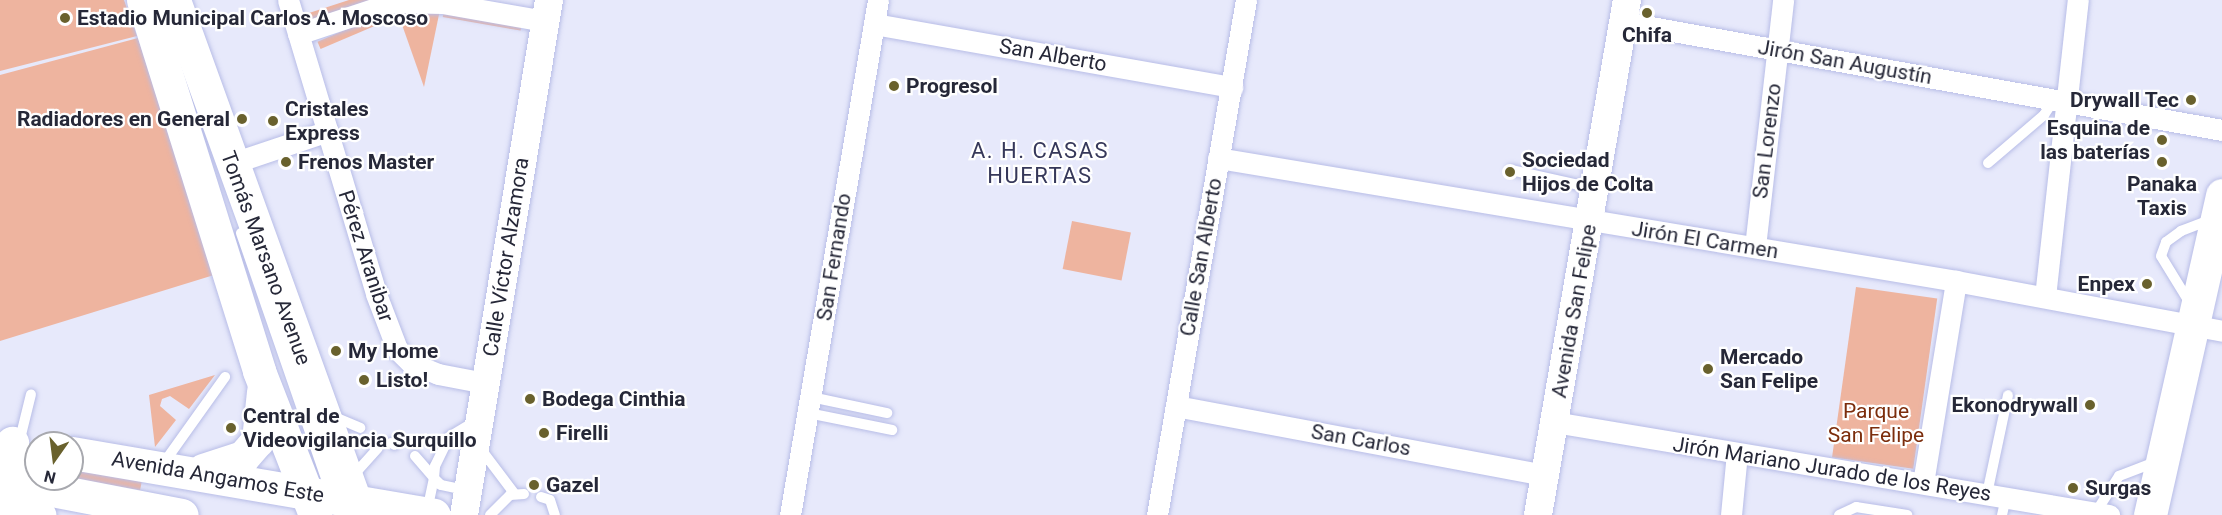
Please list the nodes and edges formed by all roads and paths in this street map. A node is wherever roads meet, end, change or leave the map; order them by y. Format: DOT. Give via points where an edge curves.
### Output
graph roads {
  1 [pos="143,0"];
  2 [pos="162,0"];
  3 [pos="174,0"];
  4 [pos="288,0"];
  5 [pos="878,0"];
  6 [pos="1246,0"];
  7 [pos="1783,0"];
  8 [pos="2078,0"];
  9 [pos="547,10"];
  10 [pos="1625,11"];
  11 [pos="874,24"];
  12 [pos="298,34"];
  13 [pos="1778,52"];
  14 [pos="184,66"];
  15 [pos="1232,87"];
  16 [pos="2061,98"];
  17 [pos="2222,130"];
  18 [pos="328,131"];
  19 [pos="1218,158"];
  20 [pos="233,163"];
  21 [pos="1988,164"];
  22 [pos="1511,170"];
  23 [pos="1596,189"];
  24 [pos="2219,207"];
  25 [pos="236,218"];
  26 [pos="1590,222"];
  27 [pos="1755,247"];
  28 [pos="1956,281"];
  29 [pos="2045,297"];
  30 [pos="2203,322"];
  31 [pos="225,377"];
  32 [pos="262,382"];
  33 [pos="485,383"];
  34 [pos="31,394"];
  35 [pos="2008,395"];
  36 [pos="809,405"];
  37 [pos="1176,406"];
  38 [pos="321,411"];
  39 [pos="887,413"];
  40 [pos="1554,422"];
  41 [pos="360,428"];
  42 [pos="478,430"];
  43 [pos="892,430"];
  44 [pos="17,444"];
  45 [pos="378,448"];
  46 [pos="1737,453"];
  47 [pos="84,455"];
  48 [pos="317,456"];
  49 [pos="417,458"];
  50 [pos="2161,460"];
  51 [pos="162,467"];
  52 [pos="194,472"];
  53 [pos="1546,475"];
  54 [pos="434,478"];
  55 [pos="1923,483"];
  56 [pos="2,489"];
  57 [pos="541,497"];
  58 [pos="346,501"];
  59 [pos="1998,502"];
  60 [pos="466,503"];
  61 [pos="2036,509"];
  62 [pos="430,514"];
  63 [pos="2102,514"];
  64 [pos="42,515"];
  65 [pos="182,515"];
  66 [pos="490,515"];
  67 [pos="555,515"];
  68 [pos="790,515"];
  69 [pos="1157,515"];
  70 [pos="1539,515"];
  71 [pos="1731,515"];
  72 [pos="1839,515"];
  73 [pos="1907,515"];
  74 [pos="2150,515"];
  1 -- 32 [label="main road, Tomás Marsano Avenue"];
  2 -- 14 [label="lane"];
  3 -- 20 [label="main road, Tomás Marsano Avenue"];
  4 -- 12 [label="street, Pérez Aranibar"];
  5 -- 11 [label="street, San Fernando"];
  6 -- 15 [label="street, Calle San Alberto"];
  7 -- 13 [label="street, San Lorenzo"];
  8 -- 16 [label="street"];
  9 -- 12 [label="street" via="394,2"];
  9 -- 33 [label="street, Calle Víctor Alzamora"];
  10 -- 13 [label="street, Jirón San Augustín"];
  10 -- 23 [label="street, Avenida San Felipe"];
  11 -- 15 [label="street, San Alberto"];
  11 -- 36 [label="street, San Fernando"];
  12 -- 18 [label="street, Pérez Aranibar"];
  13 -- 16 [label="street, Jirón San Augustín"];
  13 -- 27 [label="street, San Lorenzo"];
  15 -- 19 [label="street, Calle San Alberto"];
  16 -- 17 [label="street, Jirón San Augustín"];
  16 -- 21 [label="lane"];
  16 -- 29 [label="street"];
  18 -- 20 [label="street"];
  18 -- 33 [label="street, Pérez Aranibar" via="376,294 397,349 411,363 438,374"];
  19 -- 26 [label="street, Jirón El Carmen"];
  19 -- 37 [label="street, Calle San Alberto"];
  20 -- 38 [label="main road, Tomás Marsano Avenue"];
  22 -- 23 [label="lane"];
  23 -- 26 [label="street, Avenida San Felipe"];
  24 -- 30 [label="main road"];
  24 -- 30 [label="lane" via="2166,242 2161,256"];
  25 -- 48 [label="lane"];
  26 -- 27 [label="street, Jirón El Carmen"];
  26 -- 40 [label="street, Avenida San Felipe"];
  27 -- 28 [label="street, Jirón El Carmen"];
  28 -- 29 [label="street, Jirón El Carmen"];
  28 -- 55 [label="street"];
  29 -- 30 [label="street, Jirón El Carmen"];
  30 -- 50 [label="main road"];
  31 -- 51 [label="lane"];
  32 -- 52 [label="main road" via="263,415 258,440 243,457"];
  32 -- 58 [label="main road, Tomás Marsano Avenue"];
  33 -- 42 [label="street, Calle Víctor Alzamora"];
  34 -- 44 [label="lane"];
  35 -- 59 [label="lane"];
  36 -- 39 [label="lane"];
  36 -- 43 [label="lane"];
  36 -- 68 [label="street, San Fernando"];
  37 -- 53 [label="street, San Carlos"];
  37 -- 69 [label="street, Calle San Alberto"];
  38 -- 41 [label="lane"];
  38 -- 58 [label="main road, Tomás Marsano Avenue"];
  40 -- 46 [label="street, Jirón Mariano Jurado de los Reyes"];
  40 -- 53 [label="street, Avenida San Felipe"];
  42 -- 54 [label="lane" via="449,437 440,451"];
  42 -- 60 [label="street, Calle Víctor Alzamora"];
  42 -- 66 [label="lane" via="519,494"];
  44 -- 56 [label="main road"];
  45 -- 58 [label="lane"];
  46 -- 55 [label="street, Jirón Mariano Jurado de los Reyes"];
  46 -- 71 [label="street"];
  47 -- 51 [label="main road, Avenida Angamos Este"];
  48 -- 58 [label="lane"];
  48 -- 58 [label="lane"];
  49 -- 54 [label="lane"];
  50 -- 63 [label="lane" via="2120,476"];
  50 -- 74 [label="main road"];
  51 -- 52 [label="main road, Avenida Angamos Este"];
  52 -- 58 [label="main road, Avenida Angamos Este"];
  53 -- 70 [label="street, Avenida San Felipe"];
  54 -- 60 [label="lane"];
  54 -- 62 [label="lane"];
  55 -- 59 [label="street, Jirón Mariano Jurado de los Reyes"];
  56 -- 64 [label="street"];
  56 -- 65 [label="main road, Avenida Angamos Este"];
  57 -- 67 [label="lane" via="550,500"];
  58 -- 62 [label="main road, Avenida Angamos Este"];
  59 -- 61 [label="street, Jirón Mariano Jurado de los Reyes"];
  61 -- 63 [label="street, Jirón Mariano Jurado de los Reyes"];
  72 -- 73 [label="lane" via="1856,507"];
}
